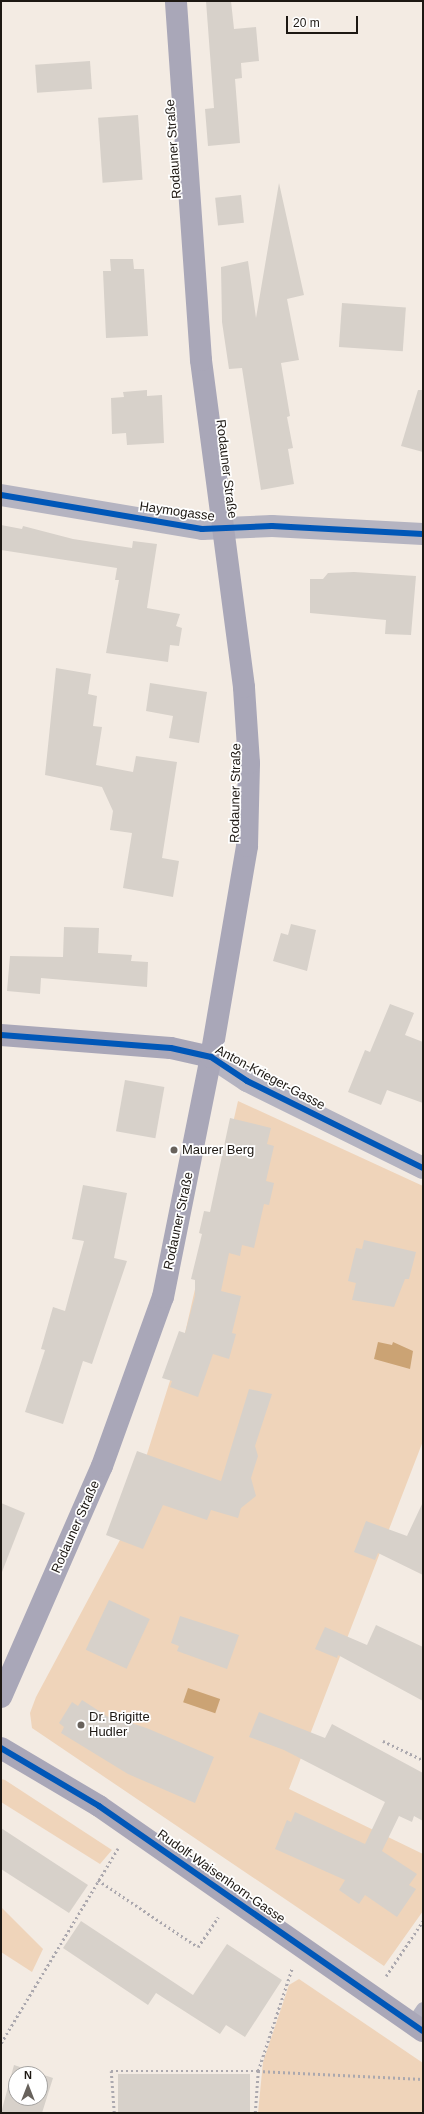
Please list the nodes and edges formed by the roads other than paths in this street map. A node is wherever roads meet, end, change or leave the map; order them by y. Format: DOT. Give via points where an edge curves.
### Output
graph roads {
  1 [pos="176,1"];
  2 [pos="1,494"];
  3 [pos="222,530"];
  4 [pos="423,534"];
  5 [pos="1,1035"];
  6 [pos="211,1057"];
  7 [pos="423,1168"];
  8 [pos="1,1697"];
  9 [pos="1,1748"];
  10 [pos="420,2021"];
  1 -- 3 [label="main road, Rodauner Straße" via="201,360"];
  2 -- 3 [label="street, Haymogasse"];
  3 -- 4 [label="street, Haymogasse" via="272,526"];
  3 -- 6 [label="main road, Rodauner Straße" via="244,687 249,763 247,846"];
  5 -- 6 [label="main road, Anton-Krieger-Gasse" via="171,1048"];
  6 -- 7 [label="street, Anton-Krieger-Gasse" via="247,1080"];
  6 -- 8 [label="main road, Rodauner Straße" via="163,1297 102,1466"];
  9 -- 10 [label="main road, Rudolf-Waisenhorn-Gasse" via="130,1827 372,1996"];
}
